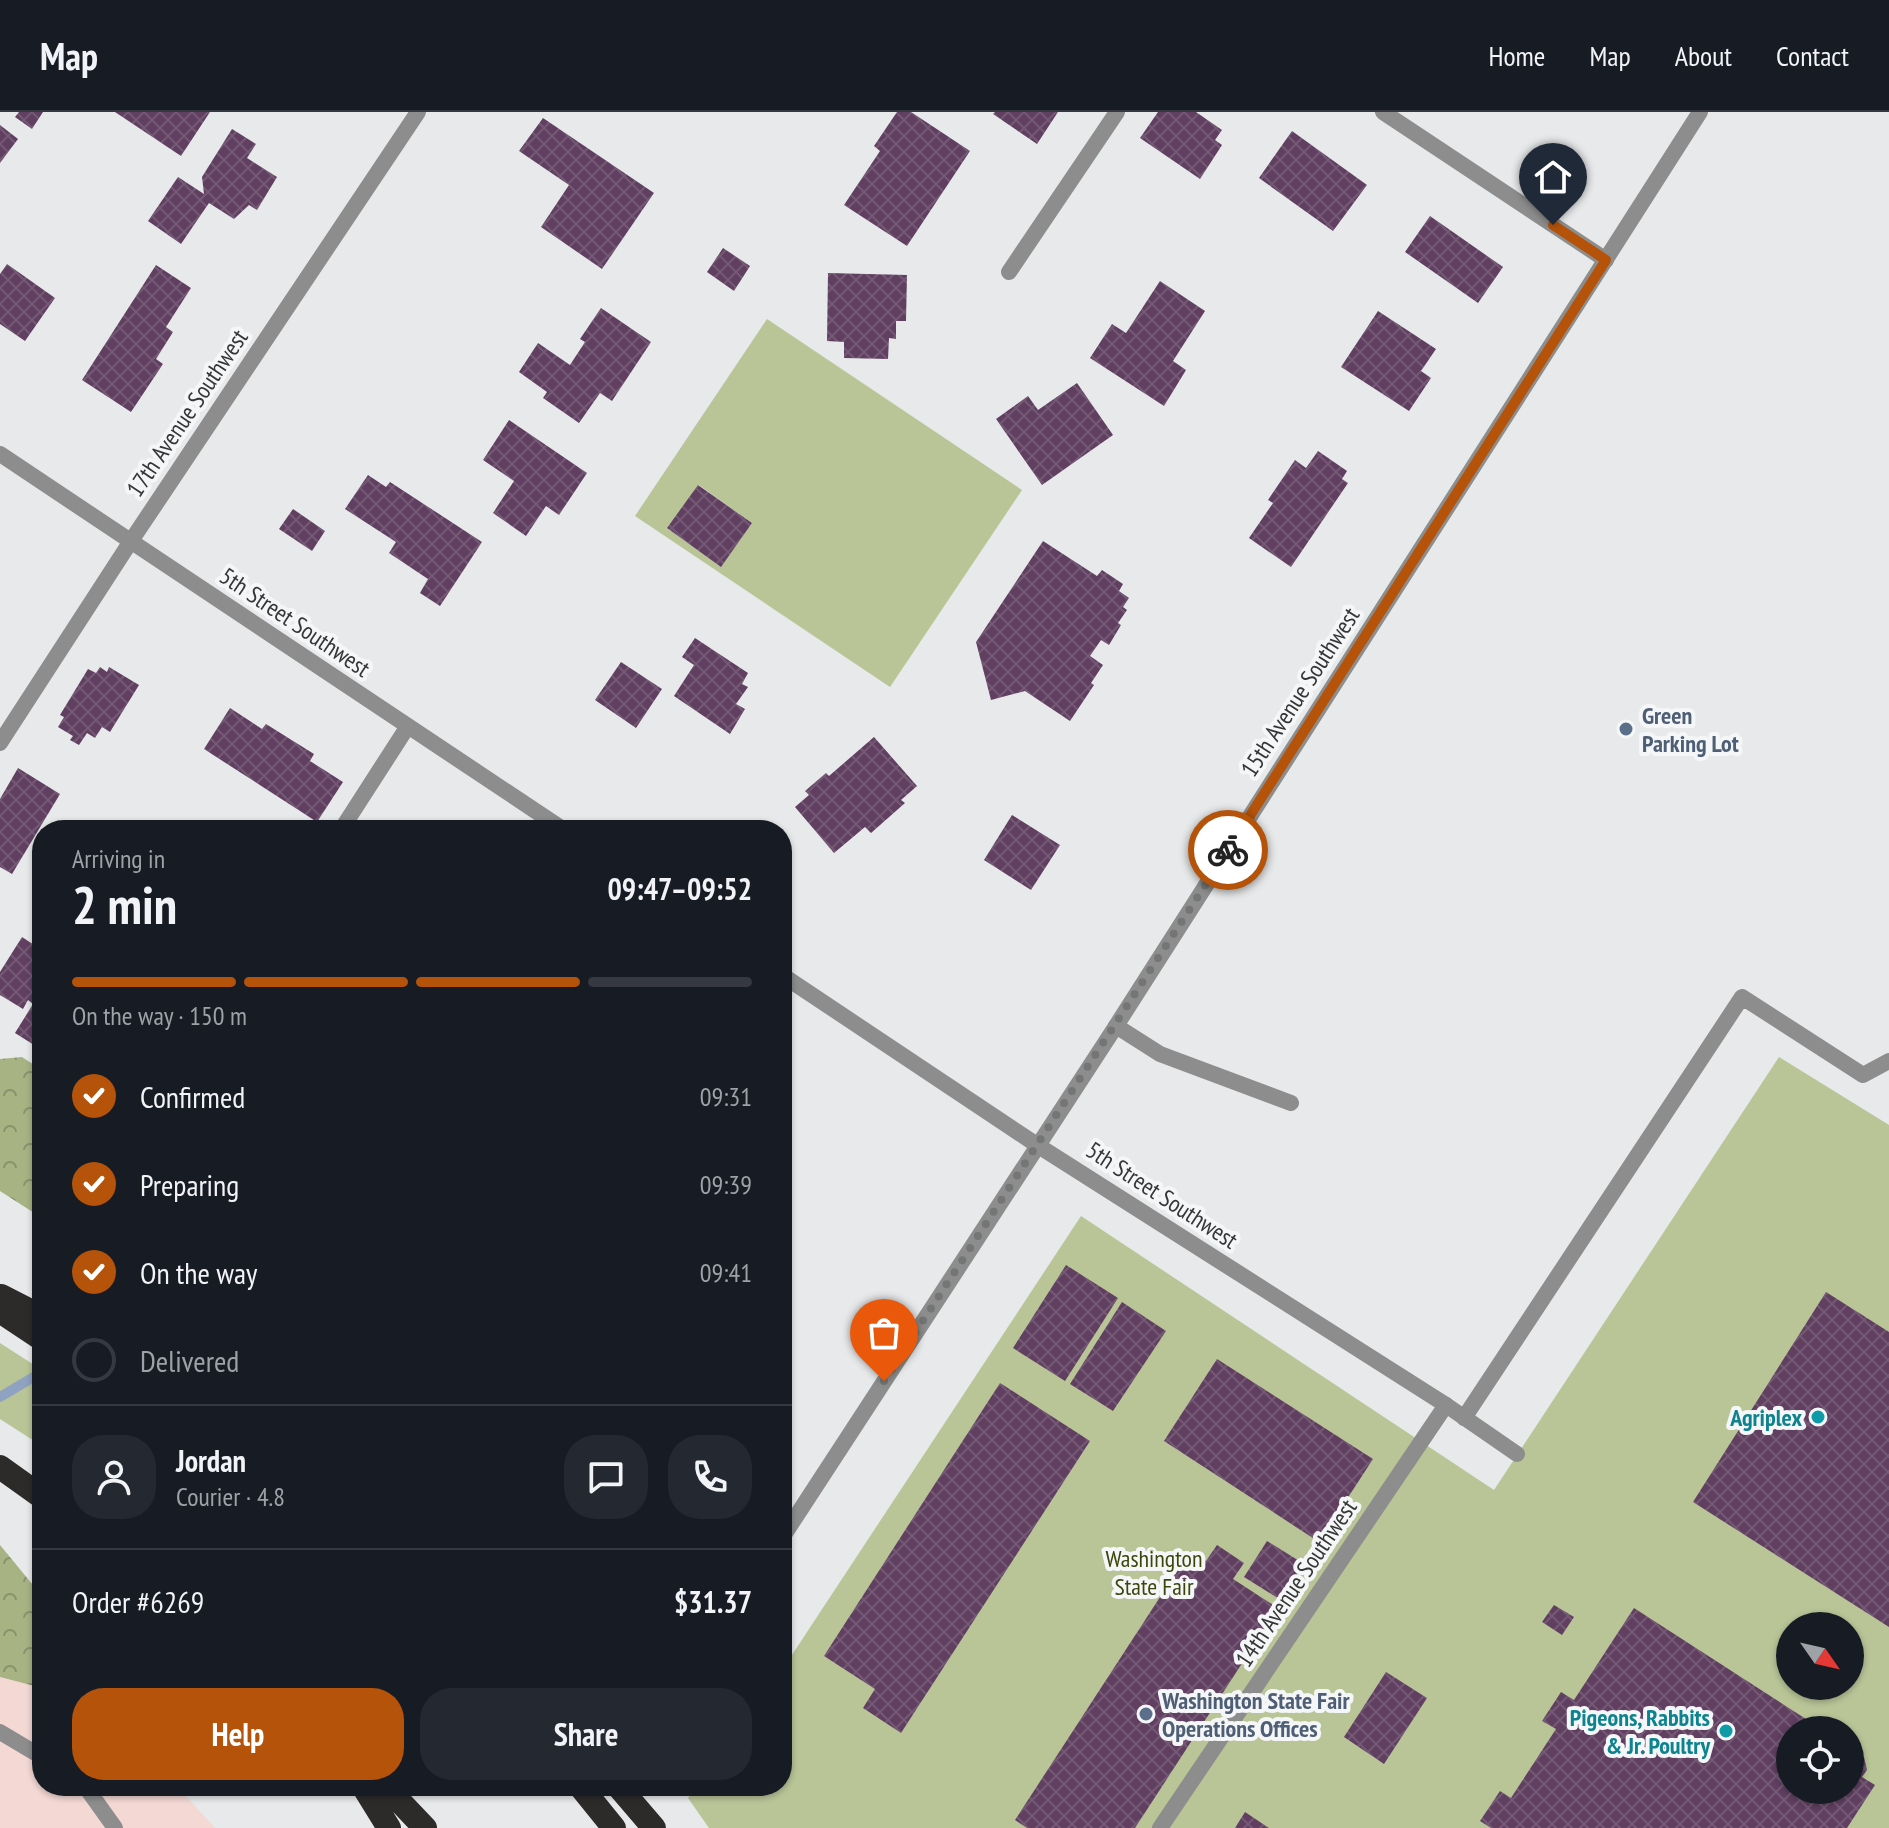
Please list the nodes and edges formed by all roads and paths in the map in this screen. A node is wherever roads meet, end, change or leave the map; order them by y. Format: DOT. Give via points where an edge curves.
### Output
graph roads {
  1 [pos="418,112"];
  2 [pos="1117,112"];
  3 [pos="1383,112"];
  4 [pos="1700,112"];
  5 [pos="1606,260"];
  6 [pos="1009,272"];
  7 [pos="0,454"];
  8 [pos="131,541"];
  9 [pos="408,726"];
  10 [pos="0,743"];
  11 [pos="347,820"];
  12 [pos="549,820"];
  13 [pos="792,982"];
  14 [pos="1116,1026"];
  15 [pos="1889,1061"];
  16 [pos="1291,1103"];
  17 [pos="1037,1145"];
  18 [pos="0,1295"];
  19 [pos="0,1311"];
  20 [pos="32,1312"];
  21 [pos="32,1332"];
  22 [pos="1446,1405"];
  23 [pos="1464,1418"];
  24 [pos="1517,1454"];
  25 [pos="0,1467"];
  26 [pos="32,1490"];
  27 [pos="792,1523"];
  28 [pos="0,1732"];
  29 [pos="32,1751"];
  30 [pos="92,1796"];
  31 [pos="369,1796"];
  32 [pos="395,1796"];
  33 [pos="588,1796"];
  34 [pos="613,1796"];
  35 [pos="627,1796"];
  36 [pos="115,1828"];
  37 [pos="389,1828"];
  38 [pos="425,1828"];
  39 [pos="594,1828"];
  40 [pos="614,1828"];
  41 [pos="654,1828"];
  42 [pos="1160,1828"];
  1 -- 8 [label="street, 17th Avenue Southwest"];
  2 -- 6 [label="street"];
  3 -- 5 [label="street"];
  4 -- 5 [label="street, 15th Avenue Southwest"];
  5 -- 14 [label="street, 15th Avenue Southwest"];
  7 -- 8 [label="street, 5th Street Southwest"];
  8 -- 9 [label="street, 5th Street Southwest"];
  8 -- 10 [label="street, 17th Avenue Southwest"];
  9 -- 11 [label="street"];
  9 -- 12 [label="street, 5th Street Southwest"];
  13 -- 17 [label="street, 5th Street Southwest"];
  14 -- 16 [label="street" via="1160,1054"];
  14 -- 17 [label="street, 15th Avenue Southwest"];
  15 -- 23 [label="street" via="1863,1075 1742,997"];
  17 -- 22 [label="street, 5th Street Southwest"];
  17 -- 27 [label="street, 15th Avenue Southwest"];
  18 -- 20 [label="highway"];
  19 -- 21 [label="highway"];
  22 -- 23 [label="street, 5th Street Southwest"];
  22 -- 42 [label="street, 14th Avenue Southwest"];
  23 -- 24 [label="street, 5th Street Southwest"];
  25 -- 26 [label="highway"];
  28 -- 29 [label="street"];
  30 -- 36 [label="street"];
  31 -- 37 [label="highway"];
  32 -- 38 [label="highway"];
  33 -- 40 [label="highway, bridge"];
  34 -- 39 [label="street"];
  35 -- 41 [label="highway, bridge"];
}
